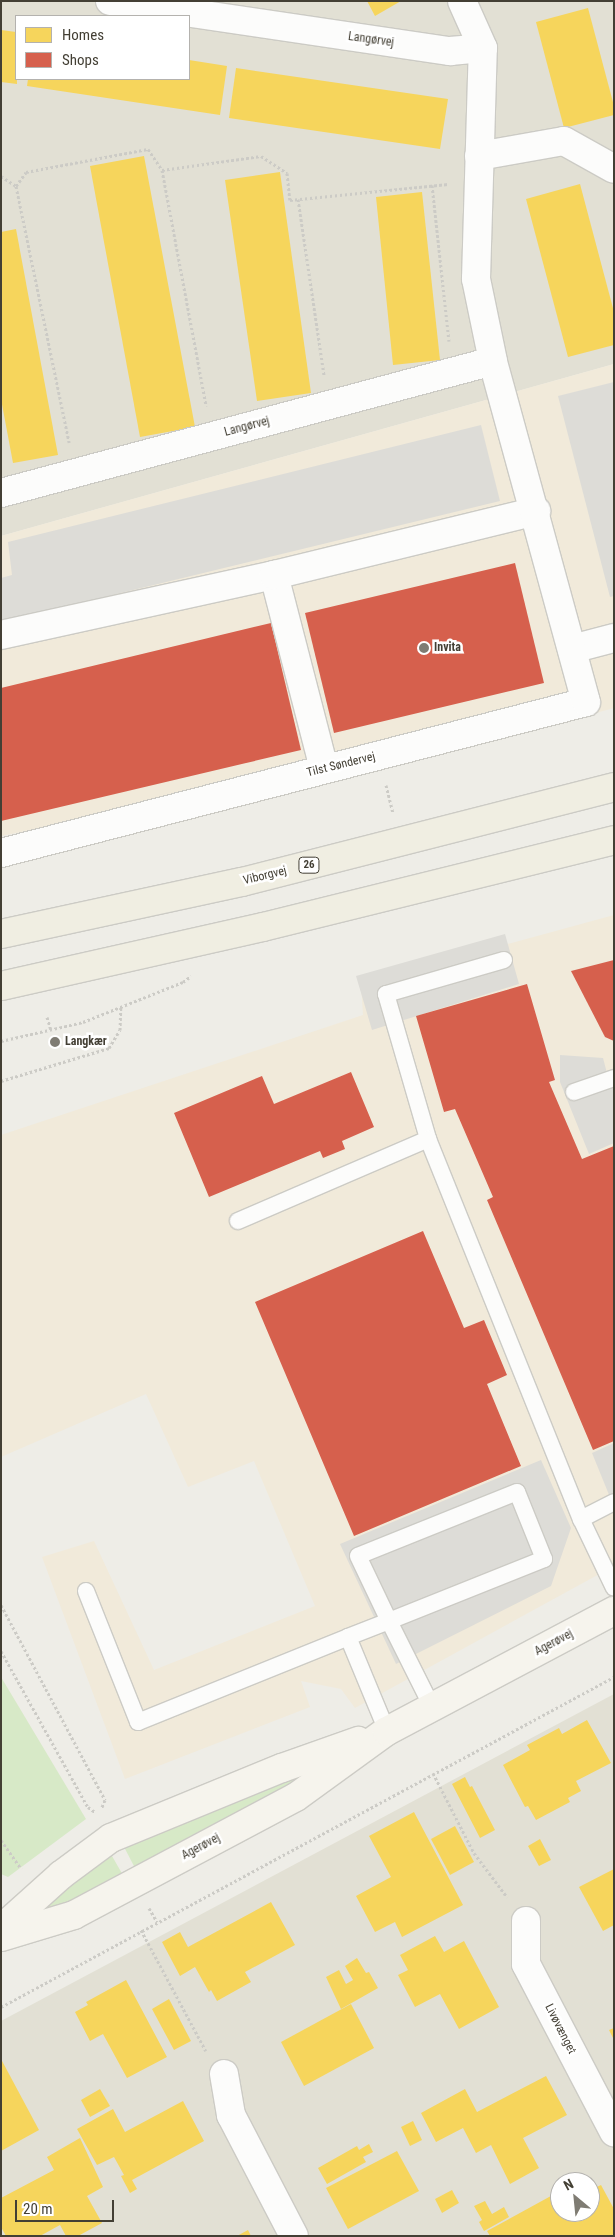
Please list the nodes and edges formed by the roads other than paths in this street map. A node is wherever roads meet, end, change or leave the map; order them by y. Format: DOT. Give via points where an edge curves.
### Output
graph roads {
  1 [pos="110,1"];
  2 [pos="462,1"];
  3 [pos="261,12"];
  4 [pos="483,48"];
  5 [pos="479,168"];
  6 [pos="614,170"];
  7 [pos="493,360"];
  8 [pos="1,493"];
  9 [pos="536,511"];
  10 [pos="274,575"];
  11 [pos="1,636"];
  12 [pos="614,638"];
  13 [pos="572,649"];
  14 [pos="324,769"];
  15 [pos="614,787"];
  16 [pos="614,840"];
  17 [pos="1,853"];
  18 [pos="1,934"];
  19 [pos="504,960"];
  20 [pos="1,986"];
  21 [pos="614,1078"];
  22 [pos="574,1092"];
  23 [pos="428,1139"];
  24 [pos="238,1221"];
  25 [pos="614,1502"];
  26 [pos="581,1519"];
  27 [pos="614,1588"];
  28 [pos="86,1591"];
  29 [pos="614,1611"];
  30 [pos="389,1621"];
  31 [pos="348,1637"];
  32 [pos="432,1707"];
  33 [pos="388,1731"];
  34 [pos="526,1921"];
  35 [pos="1,1929"];
  36 [pos="1,1937"];
  37 [pos="224,2074"];
  38 [pos="614,2132"];
  39 [pos="294,2236"];
  1 -- 3 [label="street, Langørvej"];
  2 -- 4 [label="street"];
  3 -- 4 [label="street, Langørvej" via="450,51"];
  4 -- 5 [label="street"];
  5 -- 6 [label="street" via="564,141"];
  5 -- 7 [label="street" via="476,279"];
  7 -- 8 [label="street, Langørvej"];
  7 -- 9 [label="street"];
  9 -- 10 [label="street"];
  9 -- 13 [label="street"];
  10 -- 11 [label="street"];
  10 -- 14 [label="street"];
  12 -- 13 [label="street"];
  13 -- 14 [label="street, Tilst Søndervej" via="586,702"];
  14 -- 17 [label="street, Tilst Søndervej"];
  15 -- 18 [label="main road, Viborgvej / 26" via="242,882"];
  16 -- 20 [label="main road" via="263,927"];
  19 -- 23 [label="lane" via="386,994"];
  21 -- 22 [label="lane"];
  23 -- 24 [label="lane"];
  23 -- 26 [label="lane"];
  25 -- 26 [label="lane"];
  26 -- 27 [label="lane"];
  28 -- 31 [label="lane" via="138,1722"];
  29 -- 32 [label="street, Agerøvej"];
  30 -- 30 [label="lane" via="544,1559 517,1492 358,1556"];
  30 -- 31 [label="lane"];
  30 -- 32 [label="lane"];
  31 -- 33 [label="lane"];
  32 -- 33 [label="street, Agerøvej"];
  33 -- 35 [label="street, Agerøvej" via="282,1768 112,1838 60,1875"];
  33 -- 36 [label="street, Agerøvej" via="296,1797 74,1915"];
  34 -- 38 [label="street, Livøvænget" via="526,1964"];
  37 -- 39 [label="street" via="231,2115"];
}
